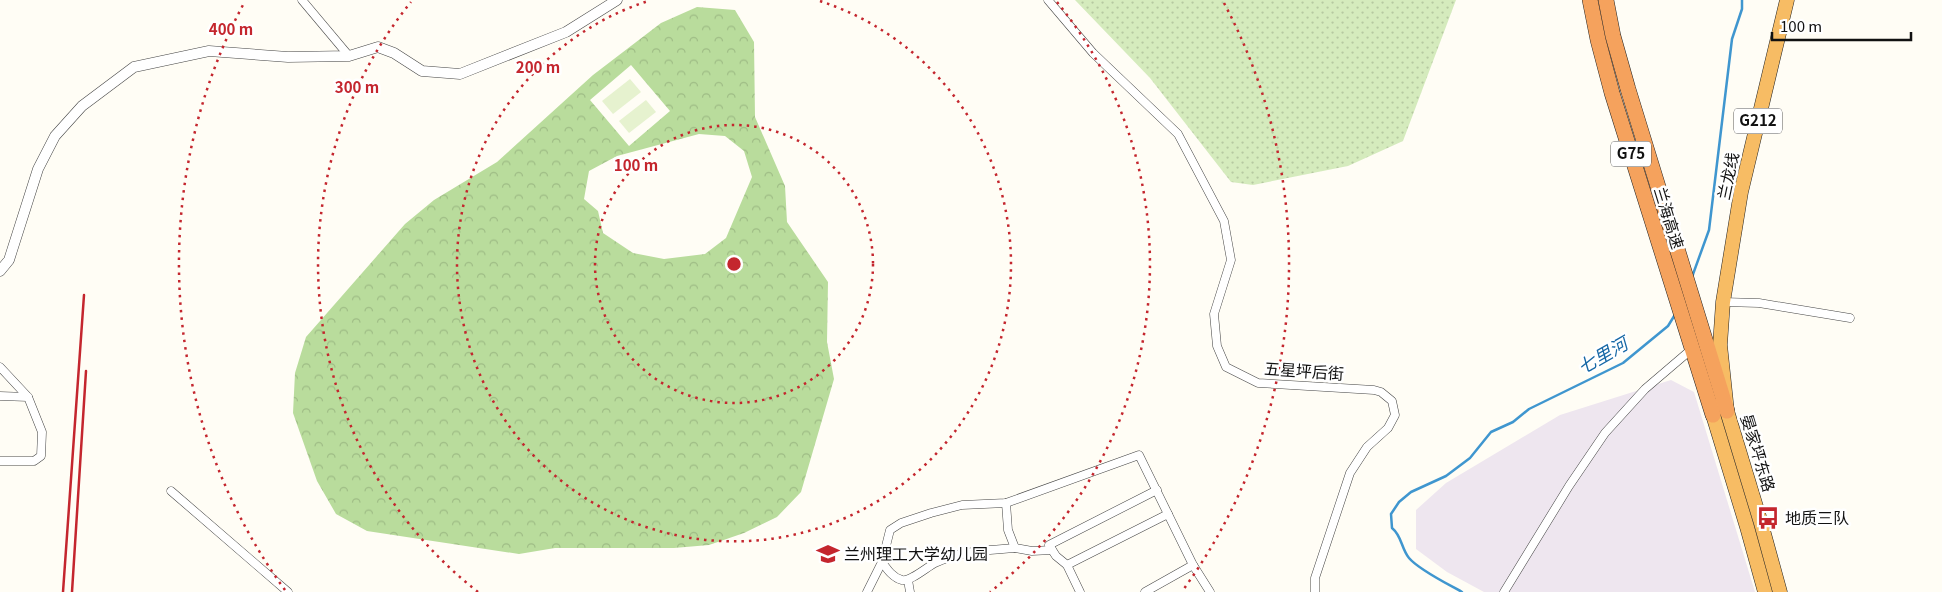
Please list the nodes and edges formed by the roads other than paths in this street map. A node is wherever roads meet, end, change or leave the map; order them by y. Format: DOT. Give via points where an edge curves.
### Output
graph roads {
  1 [pos="302,0"];
  2 [pos="617,0"];
  3 [pos="1048,0"];
  4 [pos="1590,0"];
  5 [pos="1606,0"];
  6 [pos="1787,0"];
  7 [pos="350,56"];
  8 [pos="1732,242"];
  9 [pos="0,271"];
  10 [pos="1723,302"];
  11 [pos="1850,318"];
  12 [pos="1713,331"];
  13 [pos="1692,350"];
  14 [pos="0,367"];
  15 [pos="0,396"];
  16 [pos="28,397"];
  17 [pos="1720,413"];
  18 [pos="0,461"];
  19 [pos="1156,490"];
  20 [pos="171,491"];
  21 [pos="1006,503"];
  22 [pos="1168,514"];
  23 [pos="1015,548"];
  24 [pos="1052,550"];
  25 [pos="882,562"];
  26 [pos="1193,565"];
  27 [pos="1067,566"];
  28 [pos="908,580"];
  29 [pos="288,592"];
  30 [pos="866,592"];
  31 [pos="910,592"];
  32 [pos="1080,592"];
  33 [pos="1145,592"];
  34 [pos="1210,592"];
  35 [pos="1315,592"];
  36 [pos="1504,592"];
  37 [pos="1765,592"];
  38 [pos="1780,592"];
  1 -- 7 [label="street"];
  2 -- 7 [label="street" via="566,32 460,74 422,70 378,47"];
  3 -- 35 [label="street, 五星坪后街" via="1093,53 1178,134 1224,221 1231,260 1214,314 1216,346 1226,367 1258,383 1374,390 1392,401 1395,408 1393,422 1367,447 1350,473 1315,578"];
  4 -- 13 [label="highway, 兰海高速 / G75" via="1612,93"];
  5 -- 12 [label="highway, 兰海高速 / G75" via="1628,89 1696,312"];
  6 -- 8 [label="highway, 兰龙线 / G212"];
  7 -- 9 [label="street" via="288,57 209,51 134,67 82,106 55,136 38,169 9,260"];
  8 -- 10 [label="highway, 兰龙线 / G212"];
  8 -- 12 [label="highway, 兰龙线 / G212"];
  10 -- 11 [label="street" via="1759,303"];
  10 -- 12 [label="highway, 兰龙线 / G212"];
  12 -- 13 [label="street"];
  12 -- 17 [label="highway, 兰海高速 / G75" via="1710,356"];
  12 -- 17 [label="highway, 兰龙线 / G212" via="1720,345"];
  13 -- 17 [label="highway, 兰海高速 / G75"];
  13 -- 36 [label="street" via="1646,389 1605,433"];
  14 -- 16 [label="street"];
  15 -- 16 [label="street"];
  16 -- 18 [label="street" via="42,432 40,456 34,461"];
  17 -- 37 [label="highway, 晏家坪东路 / G212"];
  17 -- 38 [label="highway, 晏家坪东路 / G212" via="1762,523"];
  19 -- 21 [label="street" via="1139,455"];
  19 -- 22 [label="street"];
  19 -- 24 [label="street" via="1049,545"];
  20 -- 29 [label="street"];
  21 -- 23 [label="street" via="1008,530"];
  21 -- 25 [label="street" via="962,504 901,524 890,530"];
  22 -- 26 [label="street"];
  22 -- 27 [label="street"];
  23 -- 24 [label="street" via="1032,552"];
  23 -- 28 [label="street" via="951,555"];
  24 -- 27 [label="street"];
  25 -- 28 [label="street" via="893,576"];
  25 -- 30 [label="street"];
  26 -- 33 [label="street"];
  26 -- 34 [label="street"];
  27 -- 32 [label="street"];
  28 -- 31 [label="street"];
}
